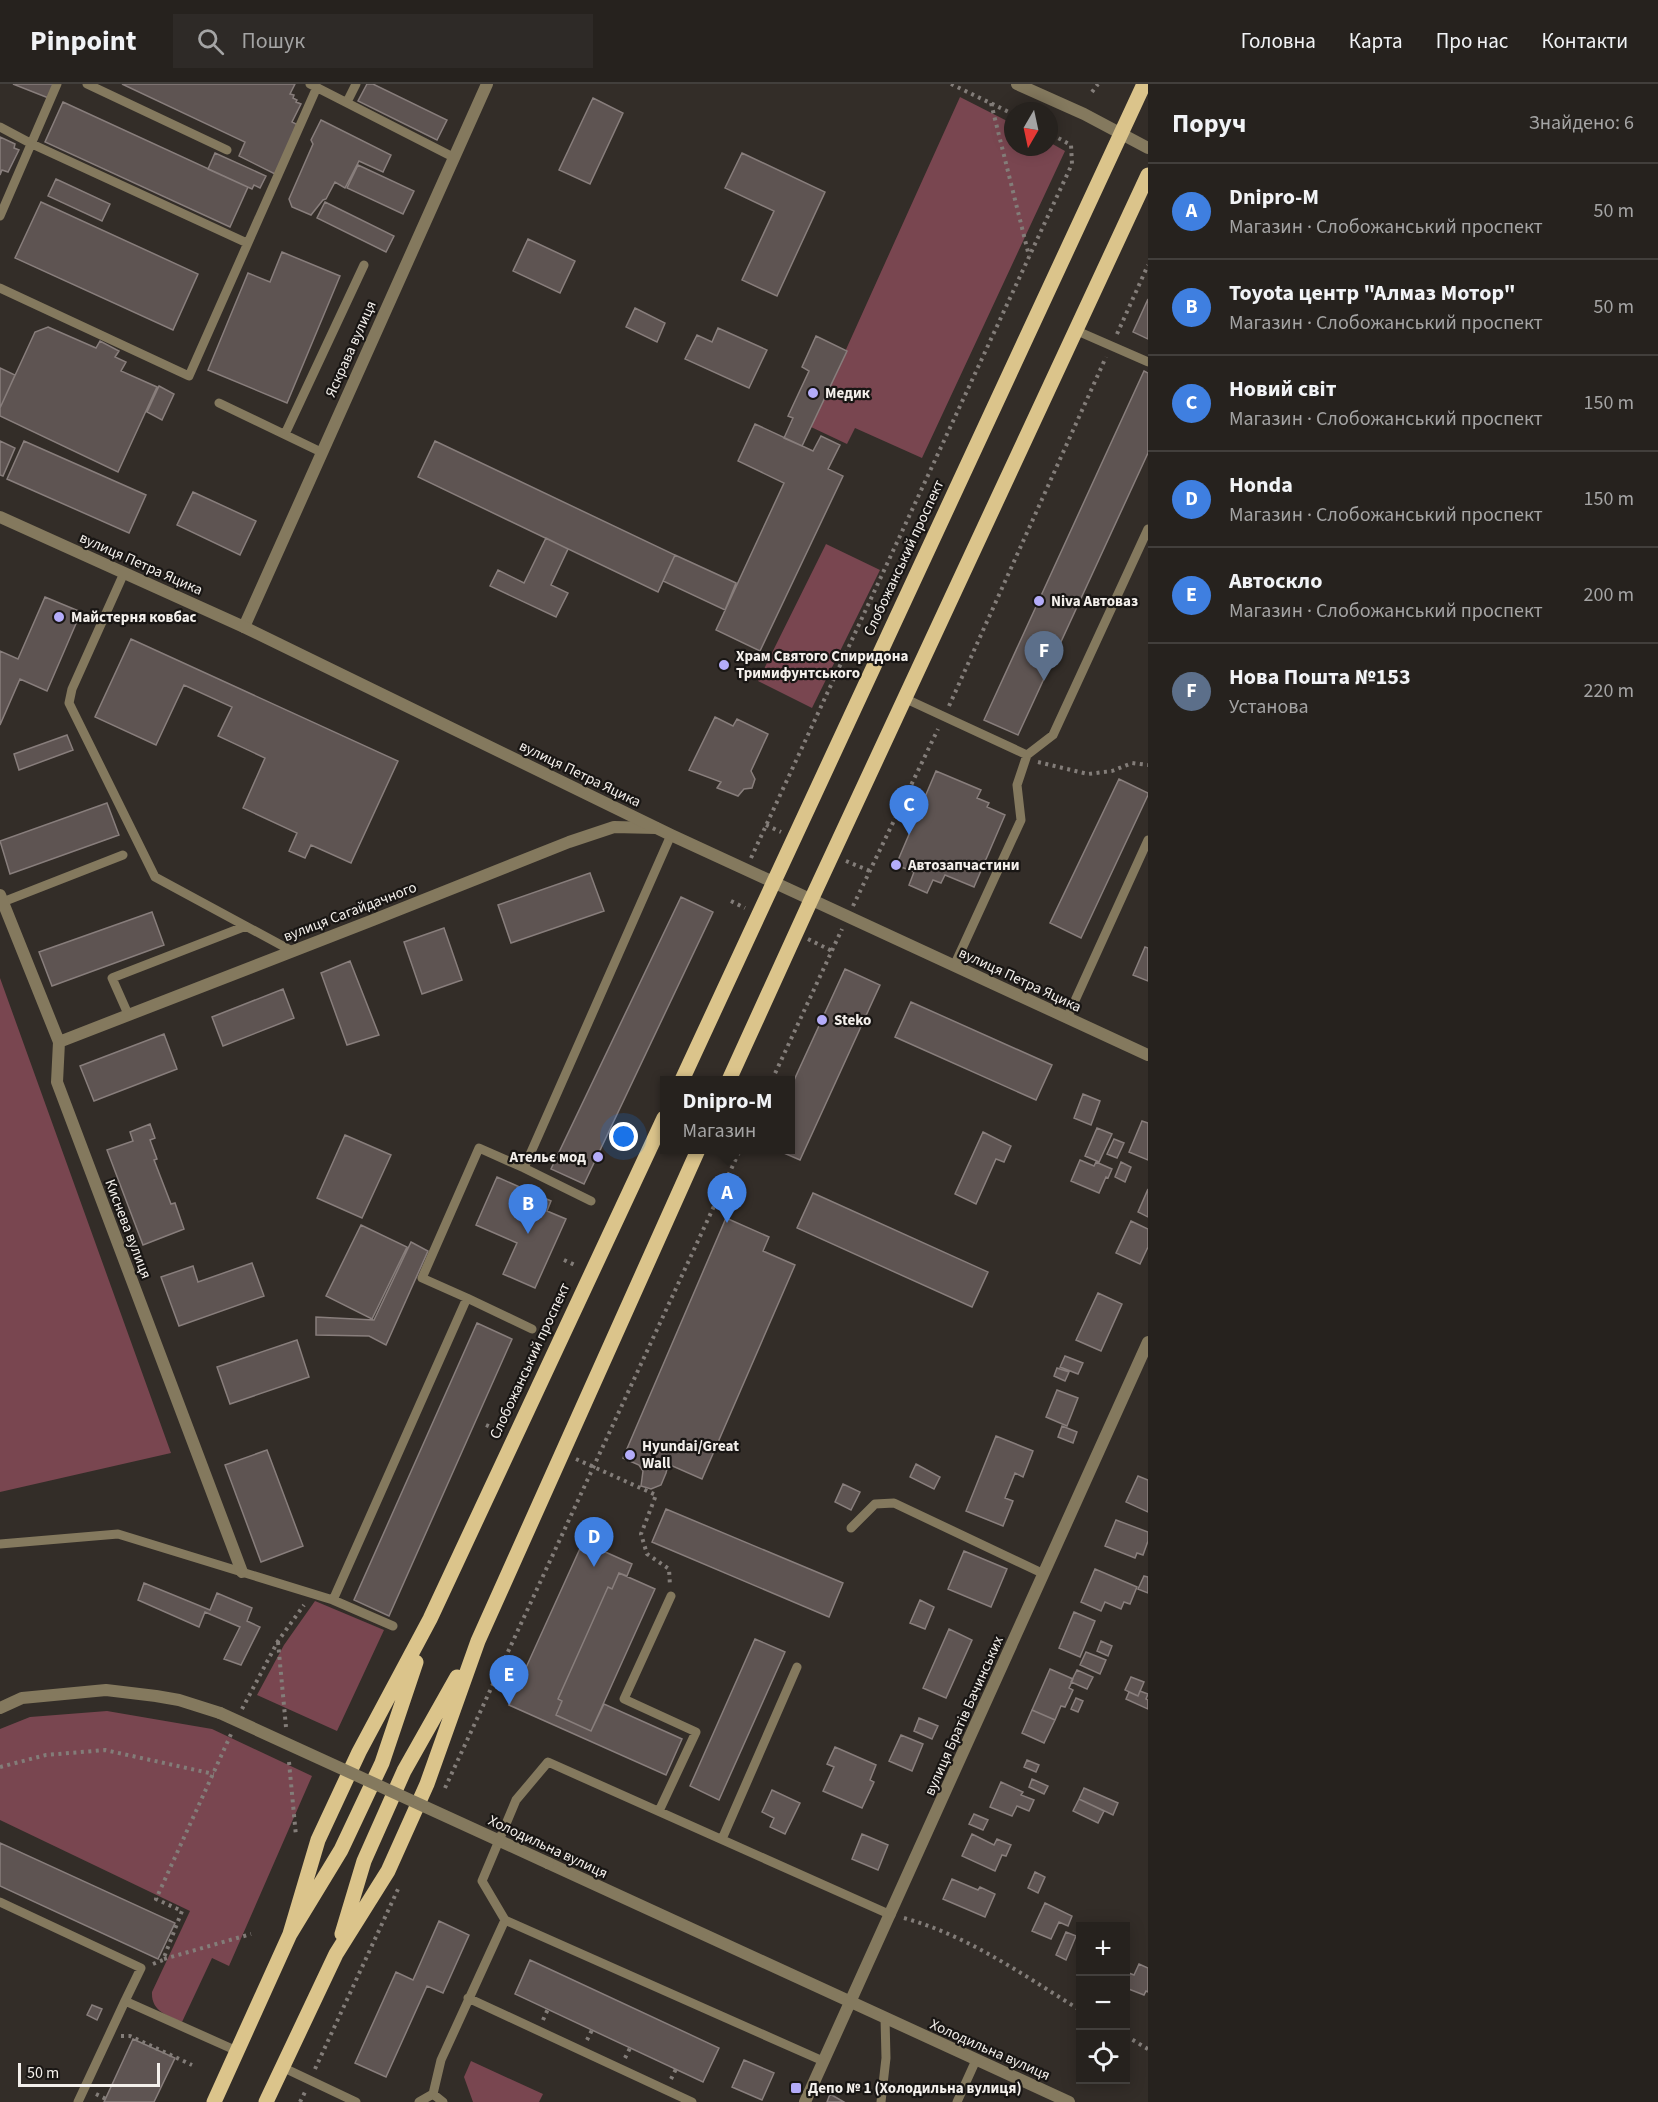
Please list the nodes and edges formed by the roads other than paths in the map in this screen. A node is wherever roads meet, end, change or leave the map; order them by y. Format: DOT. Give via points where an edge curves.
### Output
graph roads {
  1 [pos="57,84"];
  2 [pos="87,84"];
  3 [pos="356,84"];
  4 [pos="487,84"];
  5 [pos="1017,84"];
  6 [pos="1144,84"];
  7 [pos="314,86"];
  8 [pos="347,102"];
  9 [pos="0,127"];
  10 [pos="1120,135"];
  11 [pos="32,144"];
  12 [pos="1148,148"];
  13 [pos="227,150"];
  14 [pos="453,157"];
  15 [pos="1148,174"];
  16 [pos="0,216"];
  17 [pos="247,243"];
  18 [pos="364,265"];
  19 [pos="0,288"];
  20 [pos="1075,330"];
  21 [pos="1148,362"];
  22 [pos="219,403"];
  23 [pos="285,434"];
  24 [pos="321,452"];
  25 [pos="0,517"];
  26 [pos="1148,529"];
  27 [pos="124,573"];
  28 [pos="244,627"];
  29 [pos="904,698"];
  30 [pos="1027,757"];
  31 [pos="656,828"];
  32 [pos="671,835"];
  33 [pos="1148,840"];
  34 [pos="123,855"];
  35 [pos="774,883"];
  36 [pos="1,900"];
  37 [pos="811,900"];
  38 [pos="246,926"];
  39 [pos="292,951"];
  40 [pos="954,966"];
  41 [pos="128,1014"];
  42 [pos="1067,1018"];
  43 [pos="59,1042"];
  44 [pos="1148,1055"];
  45 [pos="684,1076"];
  46 [pos="731,1076"];
  47 [pos="660,1127"];
  48 [pos="696,1154"];
  49 [pos="524,1168"];
  50 [pos="591,1201"];
  51 [pos="467,1298"];
  52 [pos="532,1329"];
  53 [pos="1148,1342"];
  54 [pos="851,1528"];
  55 [pos="0,1544"];
  56 [pos="242,1572"];
  57 [pos="1044,1574"];
  58 [pos="671,1596"];
  59 [pos="333,1600"];
  60 [pos="430,1619"];
  61 [pos="393,1626"];
  62 [pos="478,1641"];
  63 [pos="796,1667"];
  64 [pos="0,1708"];
  65 [pos="659,1811"];
  66 [pos="722,1839"];
  67 [pos="0,1902"];
  68 [pos="891,1915"];
  69 [pos="505,1920"];
  70 [pos="291,1935"];
  71 [pos="336,1954"];
  72 [pos="468,1998"];
  73 [pos="125,2001"];
  74 [pos="851,2002"];
  75 [pos="885,2018"];
  76 [pos="237,2051"];
  77 [pos="976,2060"];
  78 [pos="824,2061"];
  79 [pos="282,2067"];
  80 [pos="433,2094"];
  81 [pos="78,2102"];
  82 [pos="214,2102"];
  83 [pos="266,2102"];
  84 [pos="356,2102"];
  85 [pos="419,2102"];
  86 [pos="442,2102"];
  87 [pos="692,2102"];
  88 [pos="805,2102"];
  89 [pos="881,2102"];
  90 [pos="957,2102"];
  91 [pos="1069,2102"];
  1 -- 11 [label="lane"];
  2 -- 13 [label="lane"];
  3 -- 8 [label="lane"];
  4 -- 14 [label="street, Яскрава вулиця"];
  5 -- 10 [label="street"];
  6 -- 10 [label="main road, Слобожанський проспект"];
  7 -- 8 [label="lane"];
  7 -- 17 [label="lane"];
  8 -- 14 [label="lane"];
  9 -- 11 [label="lane"];
  10 -- 12 [label="street"];
  10 -- 35 [label="main road, Слобожанський проспект"];
  11 -- 16 [label="lane"];
  11 -- 17 [label="lane"];
  14 -- 24 [label="street, Яскрава вулиця"];
  15 -- 20 [label="main road"];
  17 -- 19 [label="lane" via="189,376"];
  18 -- 23 [label="lane"];
  20 -- 21 [label="lane"];
  20 -- 29 [label="main road"];
  22 -- 23 [label="lane"];
  23 -- 24 [label="lane"];
  24 -- 28 [label="street, Яскрава вулиця"];
  25 -- 27 [label="street, вулиця Петра Яцика"];
  26 -- 30 [label="lane" via="1053,735"];
  27 -- 28 [label="street, вулиця Петра Яцика"];
  27 -- 38 [label="lane" via="72,689 69,704 156,877"];
  28 -- 31 [label="street, вулиця Петра Яцика"];
  29 -- 30 [label="lane"];
  29 -- 37 [label="main road"];
  30 -- 40 [label="lane" via="1017,785 1021,820"];
  31 -- 32 [label="street, вулиця Петра Яцика"];
  31 -- 39 [label="street, вулиця Сагайдачного" via="614,827 569,842"];
  32 -- 35 [label="street, вулиця Петра Яцика"];
  32 -- 49 [label="lane"];
  33 -- 42 [label="lane"];
  34 -- 36 [label="lane"];
  35 -- 37 [label="street, вулиця Петра Яцика"];
  35 -- 45 [label="main road, Слобожанський проспект"];
  36 -- 43 [label="street, Киснева вулиця"];
  37 -- 40 [label="street, вулиця Петра Яцика"];
  37 -- 46 [label="main road"];
  38 -- 39 [label="lane"];
  38 -- 41 [label="lane" via="112,978"];
  39 -- 41 [label="street, вулиця Сагайдачного"];
  40 -- 42 [label="street, вулиця Петра Яцика"];
  41 -- 43 [label="street, вулиця Сагайдачного"];
  42 -- 44 [label="street, вулиця Петра Яцика"];
  43 -- 56 [label="street, Киснева вулиця" via="57,1082"];
  47 -- 60 [label="main road, Слобожанський проспект"];
  48 -- 62 [label="main road"];
  49 -- 50 [label="lane"];
  49 -- 51 [label="lane" via="479,1148 422,1278"];
  51 -- 52 [label="lane"];
  51 -- 59 [label="lane"];
  53 -- 57 [label="street, вулиця Братів Бачинських"];
  54 -- 57 [label="lane" via="875,1504 894,1503"];
  55 -- 56 [label="lane" via="118,1534"];
  56 -- 59 [label="lane"];
  57 -- 68 [label="street, вулиця Братів Бачинських"];
  58 -- 65 [label="lane" via="624,1698 696,1732"];
  59 -- 61 [label="lane"];
  60 -- 70 [label="main road, Слобожанський проспект" via="382,1763 341,1850"];
  60 -- 70 [label="main road, Слобожанський проспект" via="359,1752 318,1840"];
  62 -- 71 [label="main road" via="427,1784 388,1871"];
  62 -- 71 [label="main road" via="404,1771 364,1861"];
  63 -- 66 [label="lane"];
  64 -- 74 [label="street, Холодильна вулиця, bridge" via="22,1698 106,1690 179,1700 220,1713"];
  65 -- 66 [label="lane"];
  65 -- 69 [label="lane" via="548,1762 516,1800 482,1881"];
  66 -- 68 [label="lane"];
  67 -- 73 [label="lane" via="141,1968"];
  68 -- 74 [label="street, вулиця Братів Бачинських"];
  69 -- 72 [label="lane"];
  69 -- 78 [label="lane"];
  70 -- 76 [label="main road, Слобожанський проспект"];
  71 -- 79 [label="main road"];
  72 -- 80 [label="lane" via="441,2060"];
  72 -- 87 [label="lane"];
  73 -- 76 [label="lane"];
  73 -- 81 [label="lane"];
  74 -- 75 [label="street, Холодильна вулиця"];
  74 -- 78 [label="street, вулиця Братів Бачинських"];
  75 -- 77 [label="street, Холодильна вулиця"];
  75 -- 89 [label="lane"];
  76 -- 82 [label="main road, Слобожанський проспект"];
  77 -- 90 [label="lane"];
  77 -- 91 [label="street, Холодильна вулиця"];
  78 -- 88 [label="street, вулиця Братів Бачинських"];
  79 -- 83 [label="main road"];
  79 -- 84 [label="lane"];
  80 -- 85 [label="lane"];
  80 -- 86 [label="lane"];
}
